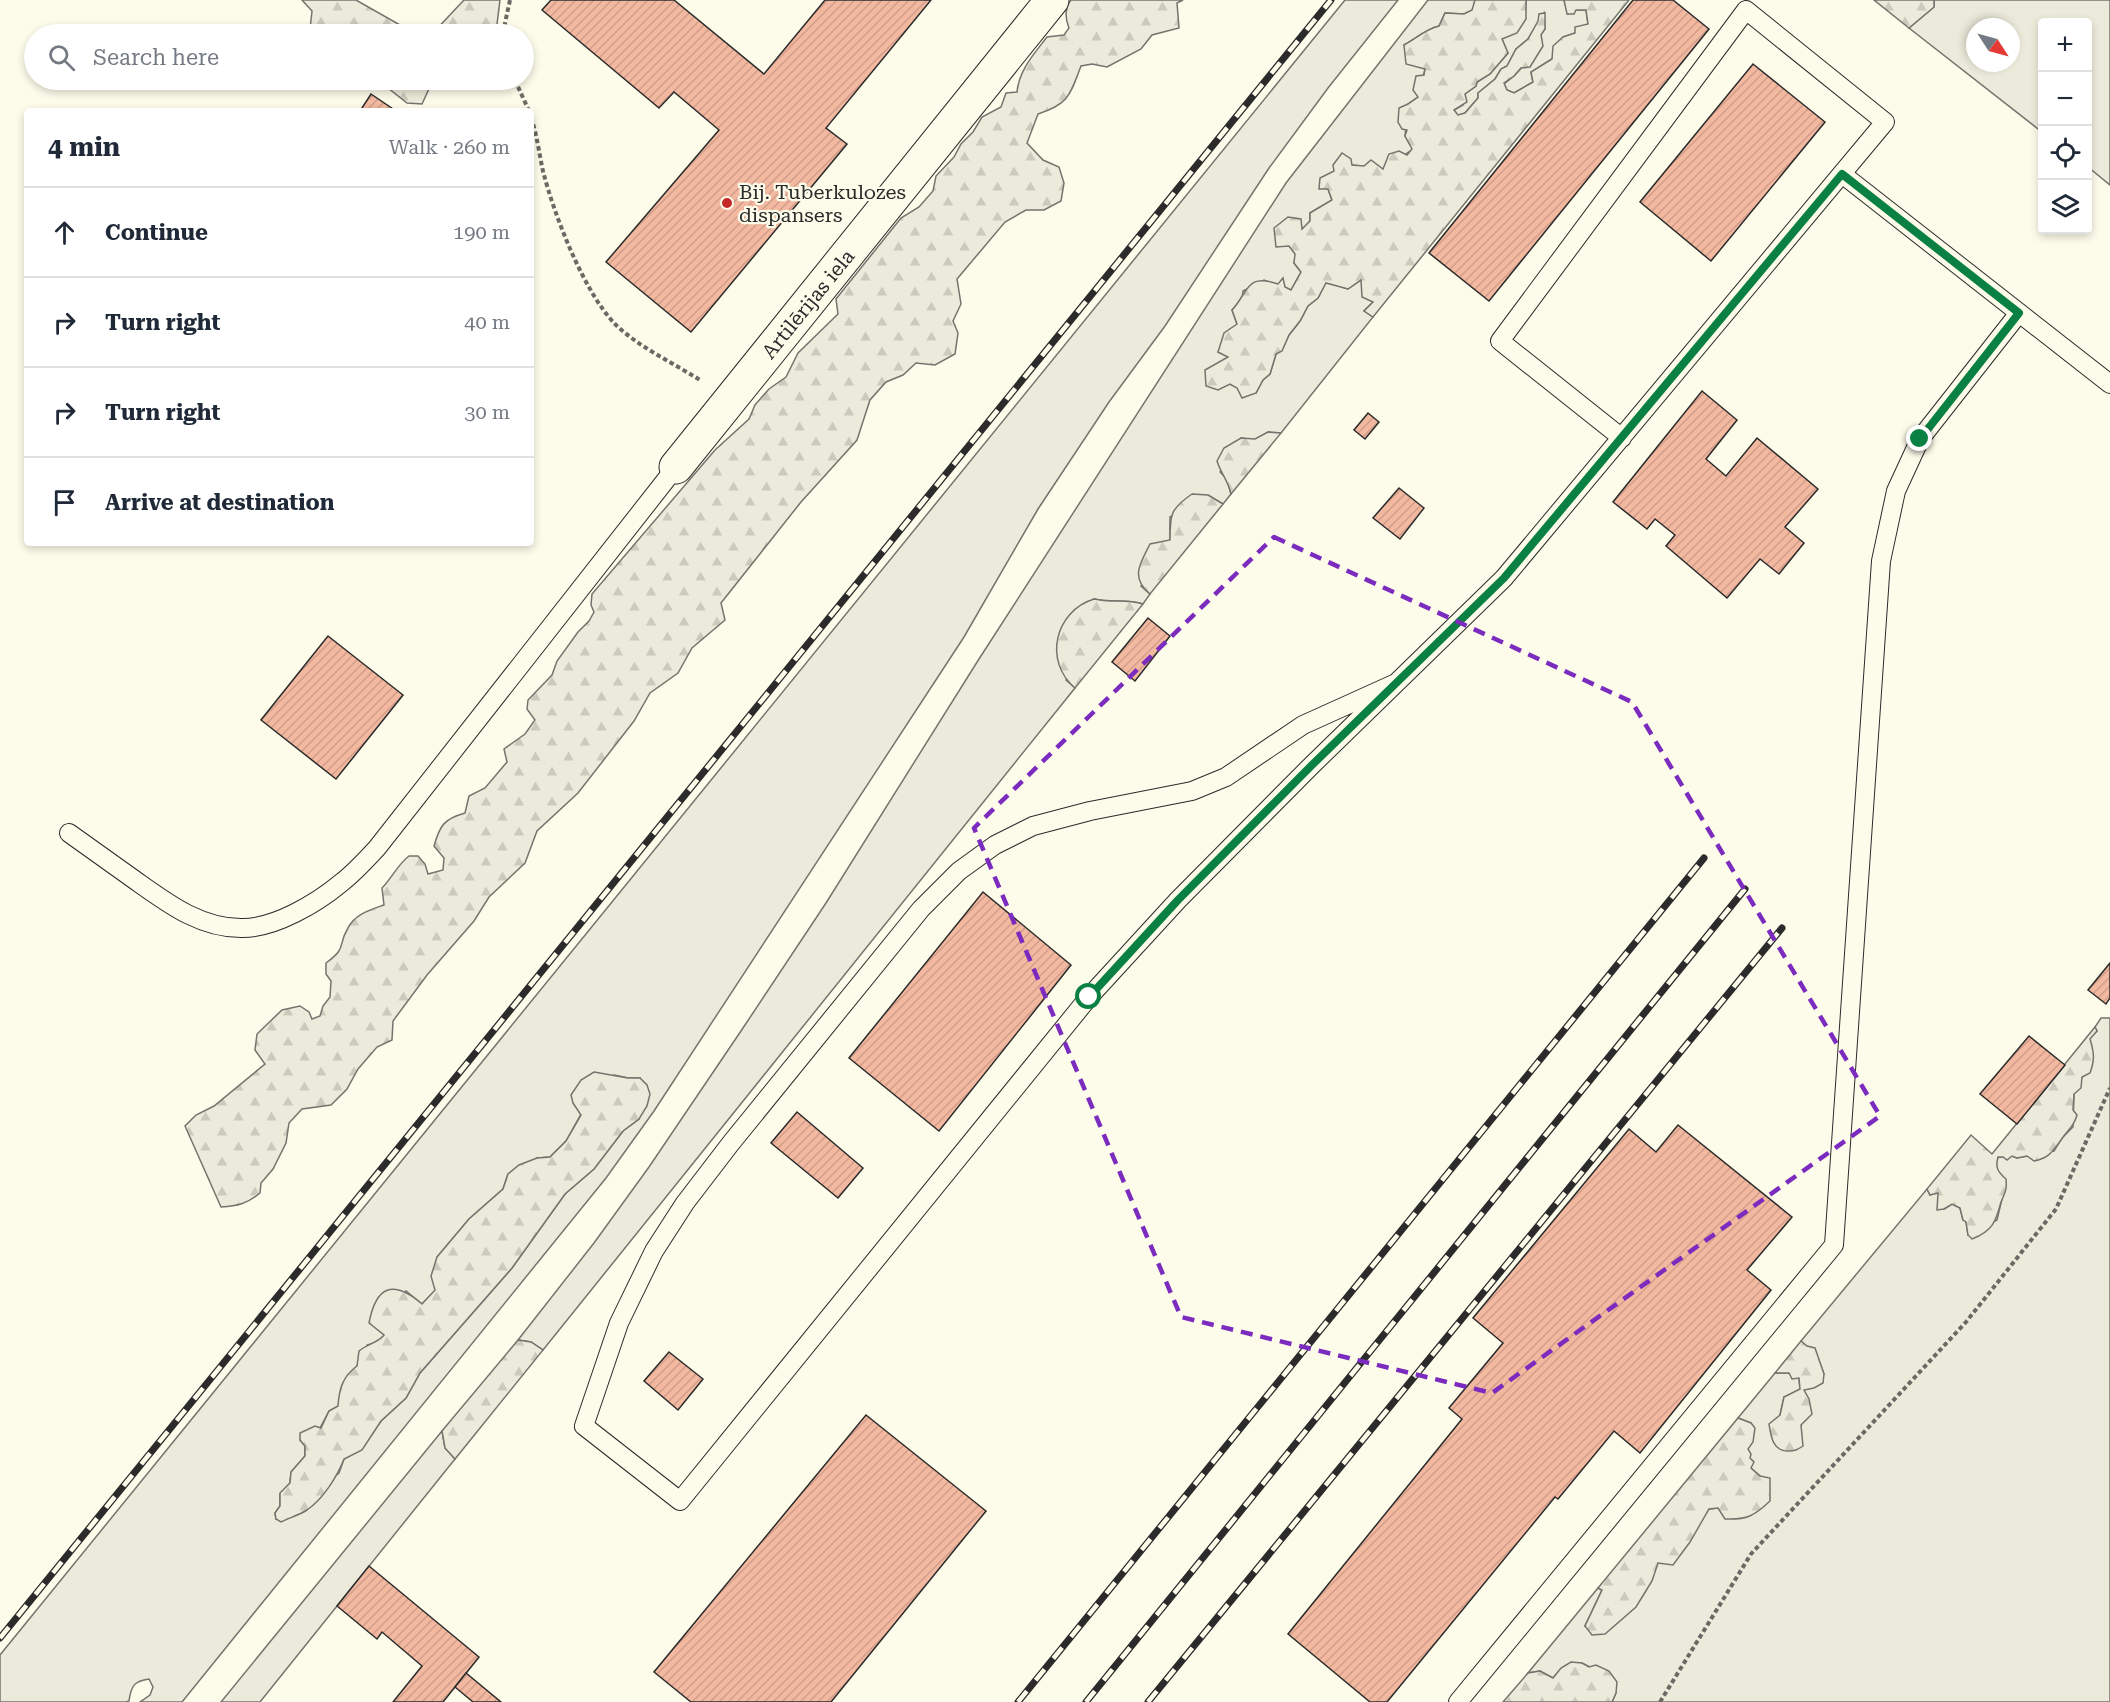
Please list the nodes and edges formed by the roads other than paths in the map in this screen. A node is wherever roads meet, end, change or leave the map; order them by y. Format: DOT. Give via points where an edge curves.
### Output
graph roads {
  1 [pos="1052,0"];
  2 [pos="1842,174"];
  3 [pos="2019,313"];
  4 [pos="2110,384"];
  5 [pos="1622,438"];
  6 [pos="676,467"];
  7 [pos="1396,683"];
  8 [pos="69,833"];
  9 [pos="1458,1702"];
  1 -- 6 [label="street, Artilērijas iela"];
  2 -- 3 [label="lane"];
  2 -- 5 [label="lane"];
  2 -- 5 [label="lane" via="1885,122 1746,10 1500,341"];
  3 -- 4 [label="lane"];
  3 -- 9 [label="lane" via="1920,439 1896,491 1881,561 1834,1245"];
  5 -- 7 [label="lane" via="1504,578"];
  6 -- 8 [label="lane" via="377,848 319,900 270,924 219,926 170,905"];
  7 -- 7 [label="lane" via="1178,900 1089,997 680,1501 584,1426 619,1323 654,1251 685,1203 921,909 959,871 994,845 1034,826 1090,810 1192,791 1226,777 1303,725"];
}
